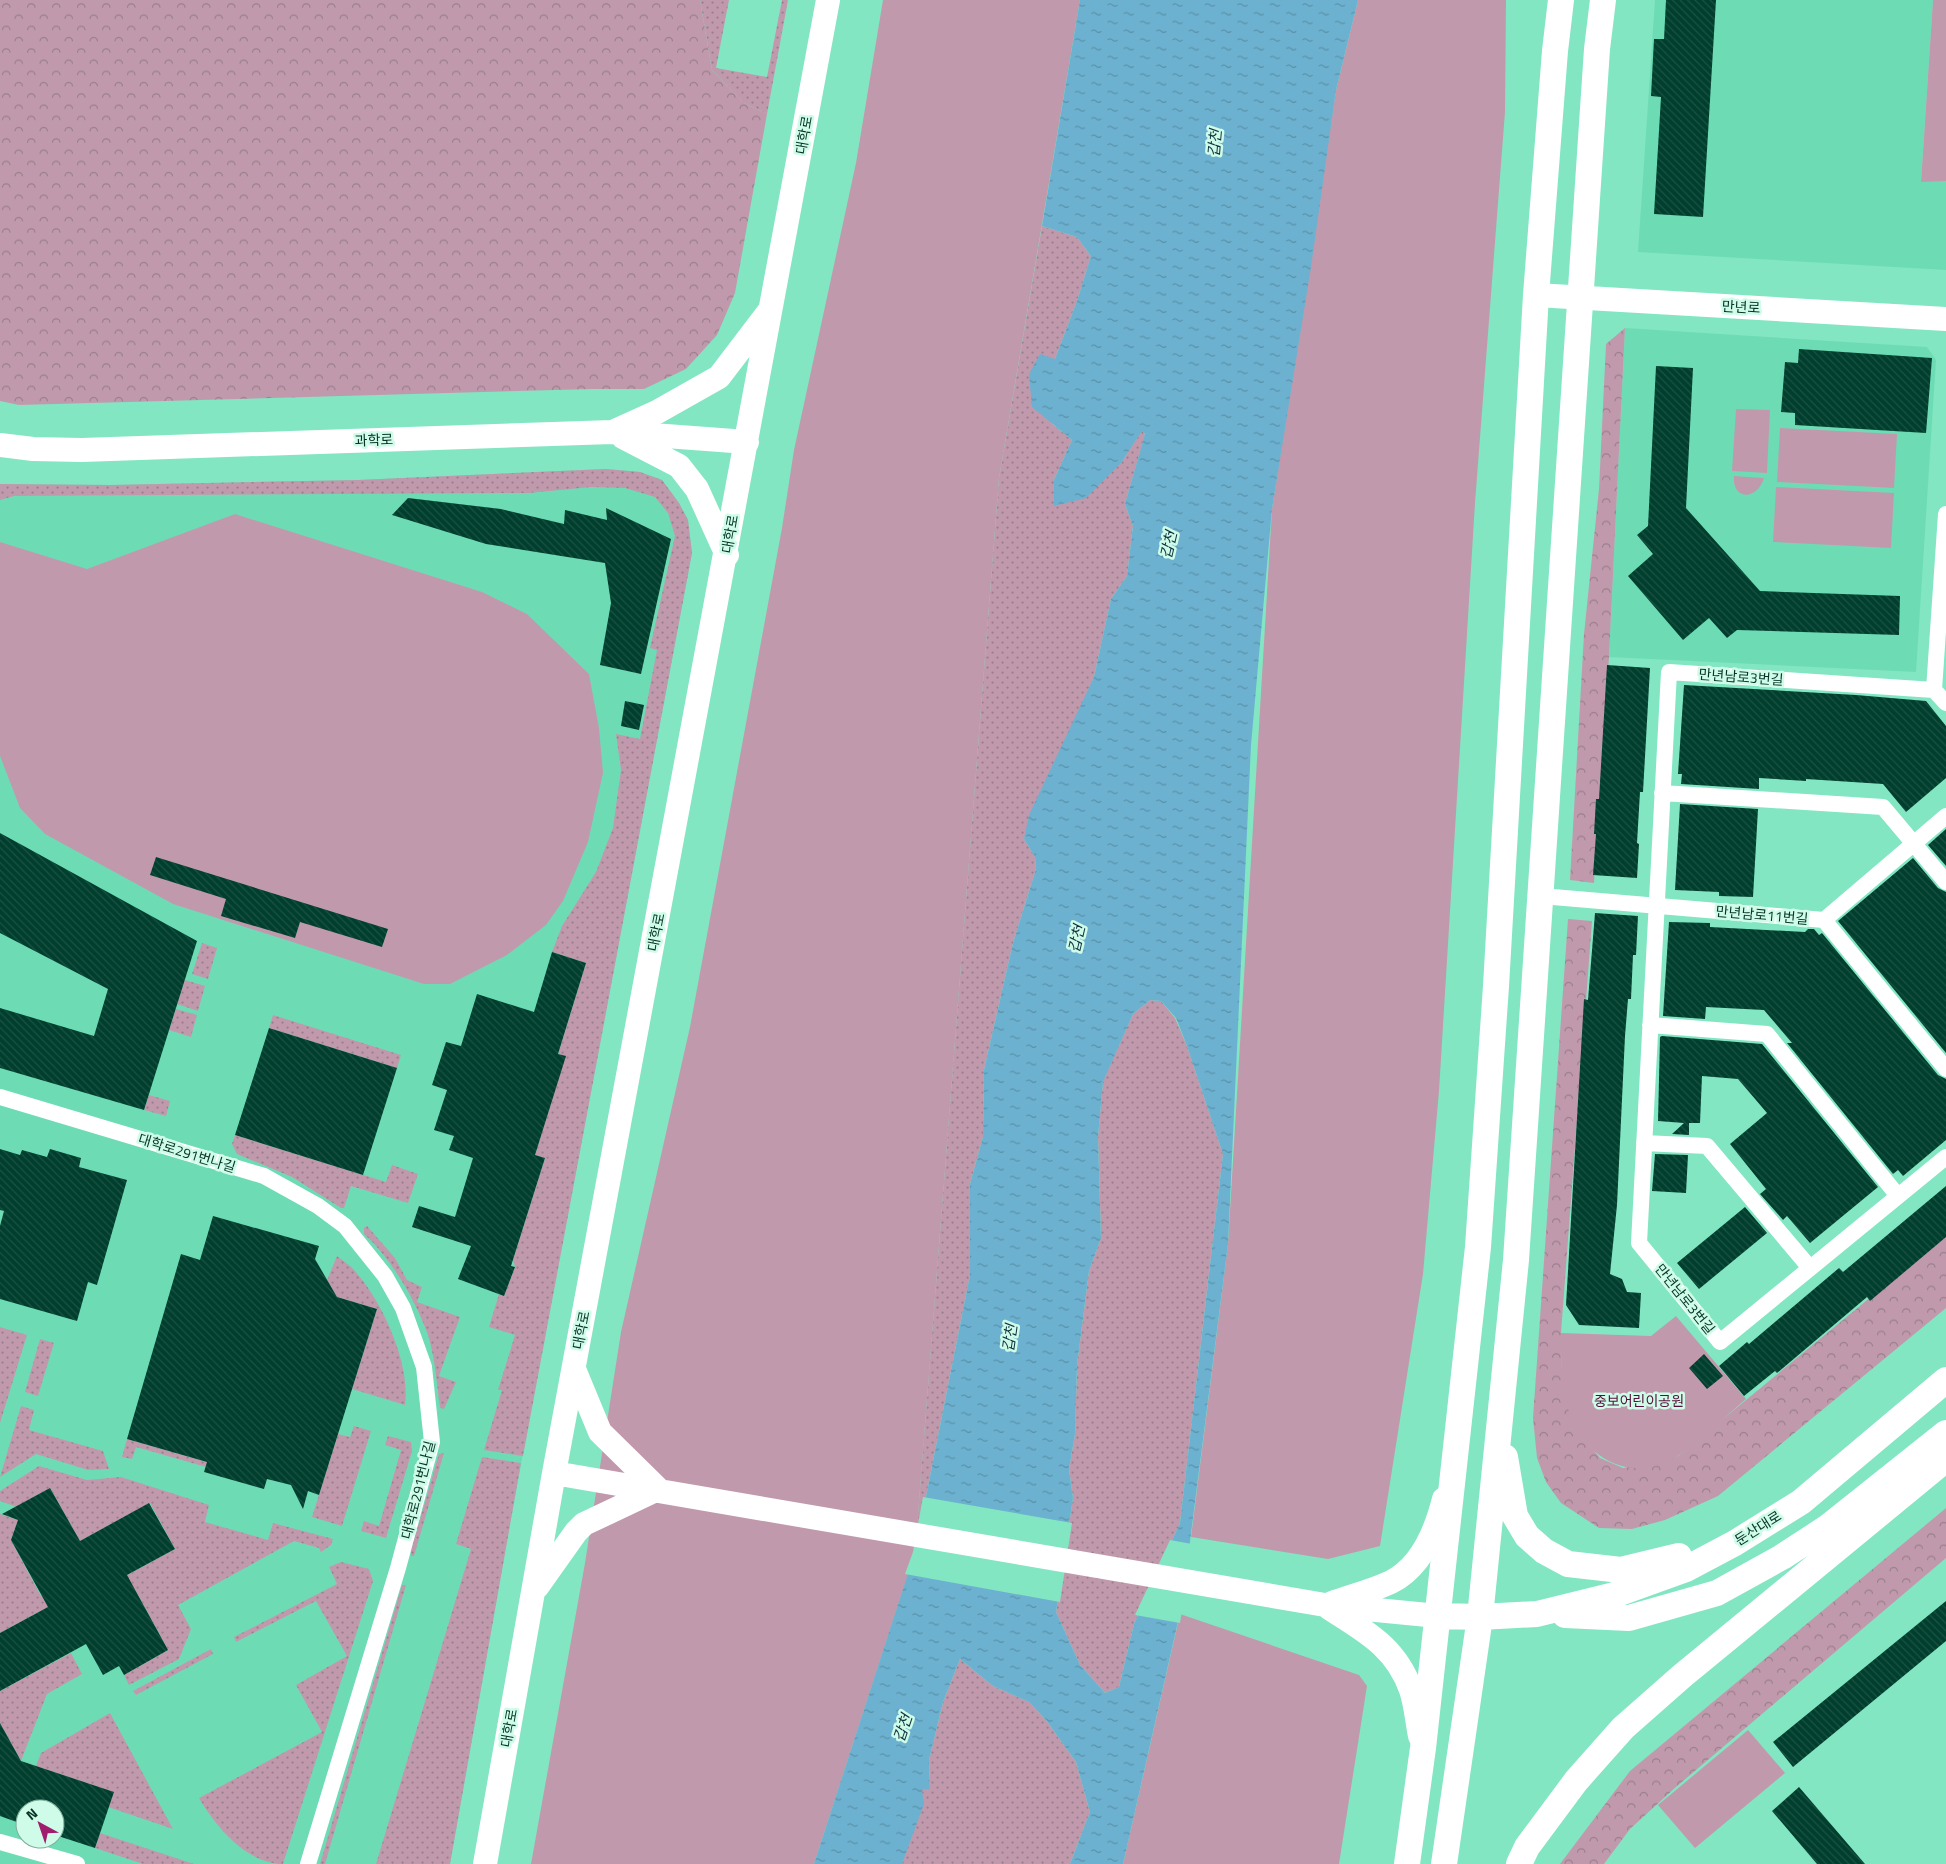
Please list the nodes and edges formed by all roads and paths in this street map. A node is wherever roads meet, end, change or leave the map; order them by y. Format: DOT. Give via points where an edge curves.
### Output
graph roads {
  1 [pos="828,0"];
  2 [pos="1561,0"];
  3 [pos="1603,0"];
  4 [pos="1536,295"];
  5 [pos="1580,298"];
  6 [pos="772,306"];
  7 [pos="1946,319"];
  8 [pos="612,432"];
  9 [pos="747,442"];
  10 [pos="0,445"];
  11 [pos="1946,514"];
  12 [pos="727,555"];
  13 [pos="1934,690"];
  14 [pos="1946,703"];
  15 [pos="1662,793"];
  16 [pos="1946,816"];
  17 [pos="1914,843"];
  18 [pos="1946,882"];
  19 [pos="1541,896"];
  20 [pos="1656,905"];
  21 [pos="1824,920"];
  22 [pos="1650,1025"];
  23 [pos="1946,1068"];
  24 [pos="0,1097"];
  25 [pos="1644,1143"];
  26 [pos="1946,1157"];
  27 [pos="1898,1196"];
  28 [pos="1810,1268"];
  29 [pos="574,1369"];
  30 [pos="1946,1380"];
  31 [pos="1500,1420"];
  32 [pos="1946,1433"];
  33 [pos="1455,1456"];
  34 [pos="1946,1459"];
  35 [pos="554,1473"];
  36 [pos="658,1489"];
  37 [pos="1735,1542"];
  38 [pos="533,1592"];
  39 [pos="1325,1605"];
  40 [pos="1537,1614"];
  41 [pos="1438,1616"];
  42 [pos="1480,1617"];
  43 [pos="1424,1748"];
  44 [pos="0,1842"];
  45 [pos="76,1864"];
  46 [pos="308,1864"];
  47 [pos="485,1864"];
  48 [pos="1406,1864"];
  49 [pos="1444,1864"];
  50 [pos="1518,1864"];
  1 -- 6 [label="main road, 대학로"];
  2 -- 4 [label="main road"];
  3 -- 5 [label="main road" via="1596,58"];
  4 -- 5 [label="main road, 만년로"];
  4 -- 33 [label="main road" via="1478,1247"];
  5 -- 7 [label="main road, 만년로"];
  5 -- 19 [label="main road"];
  6 -- 8 [label="main road" via="719,377 657,412"];
  6 -- 9 [label="main road, 대학로"];
  8 -- 9 [label="main road, 과학로"];
  8 -- 10 [label="main road, 과학로" via="82,450"];
  8 -- 12 [label="main road" via="679,466 697,489"];
  9 -- 12 [label="main road, 대학로"];
  11 -- 13 [label="street"];
  12 -- 29 [label="main road, 대학로"];
  13 -- 14 [label="street"];
  13 -- 15 [label="street, 만년남로3번길" via="1669,672"];
  15 -- 17 [label="street" via="1883,807"];
  15 -- 20 [label="street, 만년남로3번길"];
  16 -- 17 [label="street, 만년남로11번길"];
  17 -- 18 [label="street"];
  17 -- 21 [label="street, 만년남로11번길"];
  19 -- 20 [label="street, 만년남로11번길"];
  19 -- 31 [label="main road" via="1516,1260"];
  20 -- 21 [label="street, 만년남로11번길"];
  20 -- 22 [label="street, 만년남로3번길"];
  21 -- 23 [label="street"];
  22 -- 25 [label="street, 만년남로3번길"];
  22 -- 27 [label="street" via="1766,1034"];
  24 -- 46 [label="street, 대학로291번나길" via="264,1176 318,1206 345,1226 385,1276 403,1308 424,1367 432,1442 398,1568"];
  25 -- 28 [label="street" via="1707,1146"];
  25 -- 28 [label="street, 만년남로3번길" via="1639,1243 1720,1342"];
  26 -- 27 [label="street, 만년남로3번길"];
  27 -- 28 [label="street, 만년남로3번길"];
  29 -- 35 [label="main road, 대학로"];
  29 -- 36 [label="main road" via="600,1432"];
  30 -- 37 [label="main road, 둔산대로" via="1800,1502"];
  31 -- 37 [label="main road" via="1515,1516 1527,1536 1544,1551 1568,1564 1621,1570"];
  31 -- 42 [label="main road"];
  32 -- 40 [label="main road, 둔산대로" via="1828,1527 1782,1558 1718,1592 1629,1618"];
  33 -- 39 [label="main road" via="1440,1514 1414,1564 1391,1582"];
  33 -- 41 [label="main road"];
  34 -- 50 [label="main road" via="1623,1728 1576,1781"];
  35 -- 36 [label="main road"];
  35 -- 38 [label="main road, 대학로"];
  36 -- 38 [label="main road" via="592,1519 576,1532"];
  36 -- 39 [label="main road" via="1017,1554"];
  37 -- 40 [label="main road, 둔산대로" via="1686,1569 1614,1595"];
  38 -- 47 [label="main road, 대학로"];
  39 -- 41 [label="main road"];
  39 -- 43 [label="main road" via="1378,1640 1394,1655 1412,1692"];
  40 -- 42 [label="main road, 둔산대로"];
  41 -- 42 [label="main road, 둔산대로"];
  41 -- 43 [label="main road"];
  42 -- 49 [label="main road"];
  43 -- 48 [label="main road"];
  44 -- 45 [label="street"];
}
